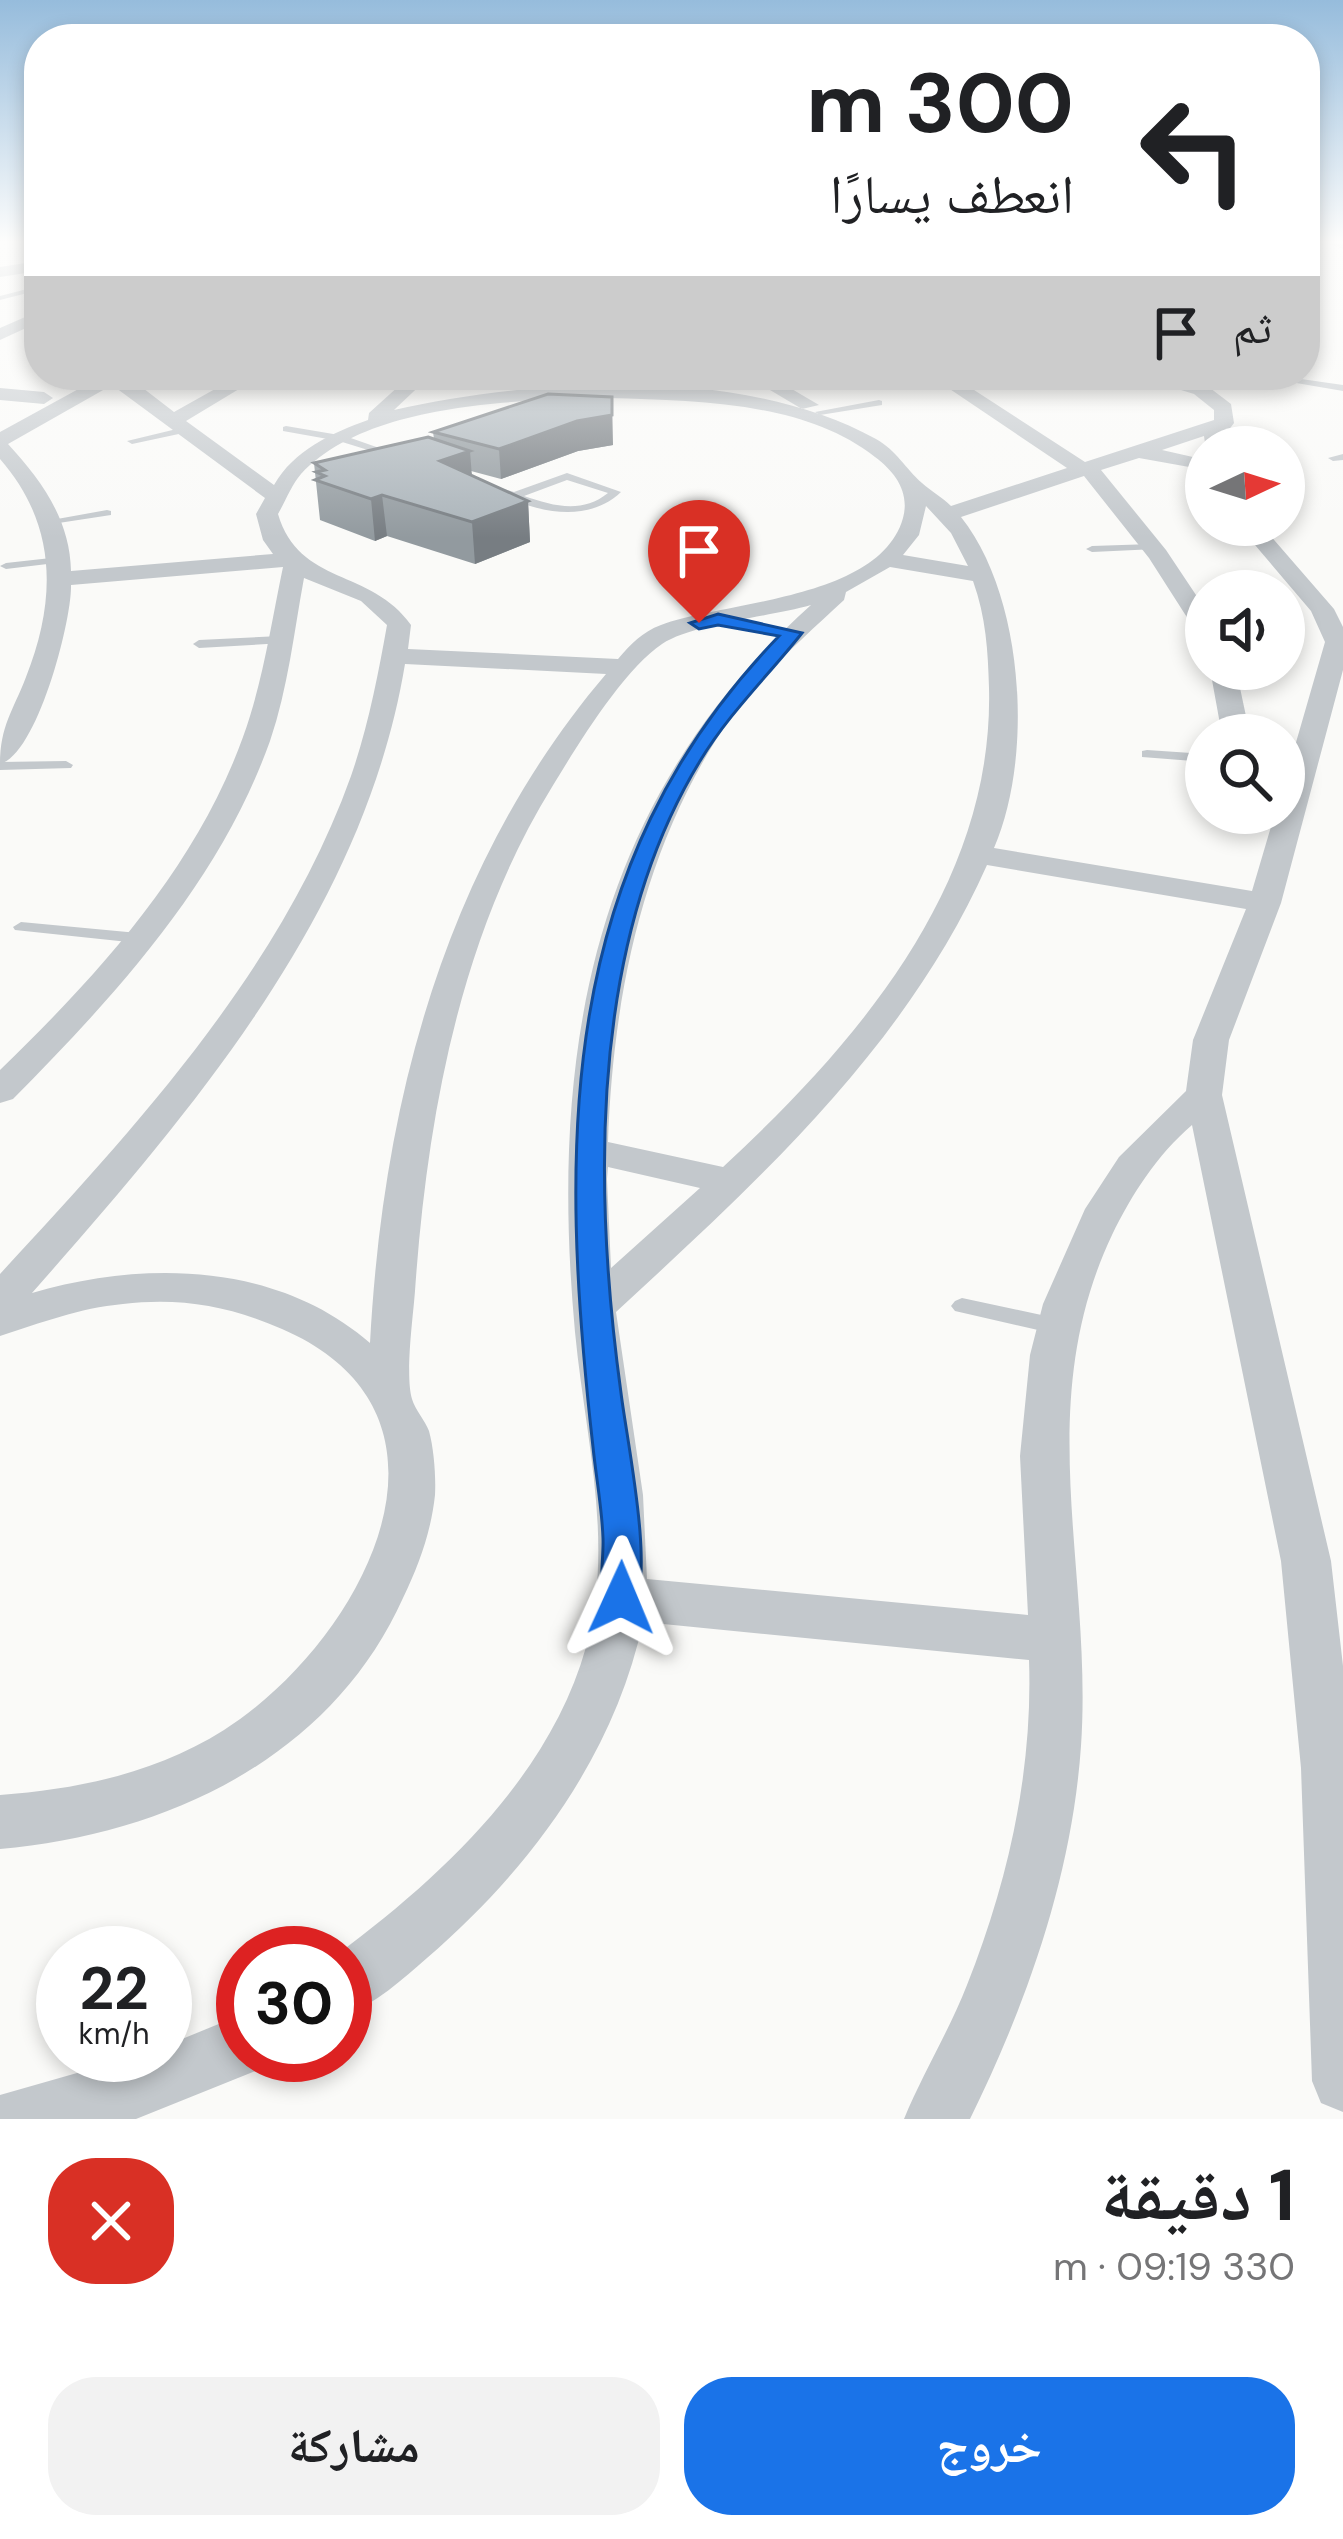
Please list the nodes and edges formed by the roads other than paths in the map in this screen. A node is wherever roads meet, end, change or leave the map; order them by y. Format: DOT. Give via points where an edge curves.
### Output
graph roads {
  1 [pos="1320,381"];
  2 [pos="1320,385"];
  3 [pos="1330,387"];
  4 [pos="1343,388"];
  5 [pos="58,390"];
  6 [pos="91,390"];
  7 [pos="133,390"];
  8 [pos="232,390"];
  9 [pos="404,390"];
  10 [pos="713,390"];
  11 [pos="781,390"];
  12 [pos="963,390"];
  13 [pos="1202,390"];
  14 [pos="1206,391"];
  15 [pos="0,394"];
  16 [pos="693,395"];
  17 [pos="44,398"];
  18 [pos="879,404"];
  19 [pos="820,412"];
  20 [pos="0,421"];
  21 [pos="1224,422"];
  22 [pos="179,426"];
  23 [pos="1222,426"];
  24 [pos="286,429"];
  25 [pos="352,433"];
  26 [pos="850,434"];
  27 [pos="132,441"];
  28 [pos="0,444"];
  29 [pos="1137,451"];
  30 [pos="1185,456"];
  31 [pos="406,459"];
  32 [pos="1085,468"];
  33 [pos="912,486"];
  34 [pos="493,488"];
  35 [pos="272,494"];
  36 [pos="514,496"];
  37 [pos="107,513"];
  38 [pos="951,513"];
  39 [pos="52,521"];
  40 [pos="1267,546"];
  41 [pos="1152,547"];
  42 [pos="1092,549"];
  43 [pos="885,559"];
  44 [pos="293,561"];
  45 [pos="6,566"];
  46 [pos="60,570"];
  47 [pos="982,575"];
  48 [pos="848,582"];
  49 [pos="1185,596"];
  50 [pos="718,620"];
  51 [pos="793,633"];
  52 [pos="280,640"];
  53 [pos="199,644"];
  54 [pos="394,656"];
  55 [pos="625,667"];
  56 [pos="1305,746"];
  57 [pos="1147,754"];
  58 [pos="0,756"];
  59 [pos="1185,757"];
  60 [pos="66,765"];
  61 [pos="0,766"];
  62 [pos="1280,834"];
  63 [pos="976,854"];
  64 [pos="1264,903"];
  65 [pos="21,927"];
  66 [pos="138,938"];
  67 [pos="0,1091"];
  68 [pos="1204,1095"];
  69 [pos="590,1150"];
  70 [pos="731,1182"];
  71 [pos="0,1300"];
  72 [pos="962,1306"];
  73 [pos="593,1308"];
  74 [pos="0,1320"];
  75 [pos="1060,1327"];
  76 [pos="389,1395"];
  77 [pos="621,1598"];
  78 [pos="1058,1640"];
  79 [pos="0,1822"];
  80 [pos="372,1966"];
  81 [pos="216,2057"];
  82 [pos="1343,2081"];
  83 [pos="19,2119"];
  84 [pos="935,2119"];
  1 -- 3 [label="lane"];
  2 -- 3 [label="lane"];
  3 -- 4 [label="lane"];
  5 -- 17 [label="street"];
  6 -- 28 [label="street"];
  7 -- 22 [label="street"];
  8 -- 22 [label="street"];
  9 -- 25 [label="street"];
  10 -- 16 [label="street"];
  11 -- 19 [label="street"];
  12 -- 32 [label="street"];
  13 -- 14 [label="street"];
  14 -- 21 [label="street" via="1224,408"];
  15 -- 17 [label="street"];
  16 -- 25 [label="street" via="514,395"];
  16 -- 26 [label="street" via="787,412"];
  17 -- 20 [label="street"];
  18 -- 19 [label="lane"];
  19 -- 26 [label="street"];
  21 -- 23 [label="street"];
  21 -- 29 [label="street"];
  22 -- 27 [label="lane"];
  22 -- 35 [label="street"];
  24 -- 25 [label="lane"];
  25 -- 31 [label="lane"];
  25 -- 35 [label="street" via="294,467"];
  26 -- 33 [label="street" via="895,463"];
  28 -- 39 [label="street" via="26,470"];
  29 -- 30 [label="street"];
  29 -- 32 [label="street"];
  32 -- 38 [label="street"];
  32 -- 41 [label="street"];
  33 -- 38 [label="street"];
  33 -- 43 [label="street" via="914,522"];
  34 -- 36 [label="lane"];
  35 -- 44 [label="street" via="268,526"];
  36 -- 36 [label="lane" via="572,512 616,492 568,476"];
  37 -- 39 [label="lane"];
  38 -- 47 [label="street"];
  39 -- 46 [label="street"];
  40 -- 56 [label="street" via="1322,609 1338,642"];
  41 -- 42 [label="lane"];
  41 -- 49 [label="street"];
  43 -- 47 [label="street"];
  43 -- 48 [label="street"];
  44 -- 46 [label="street"];
  44 -- 52 [label="street"];
  44 -- 54 [label="street" via="390,611 399,626"];
  45 -- 46 [label="lane"];
  46 -- 58 [label="street" via="47,658"];
  47 -- 63 [label="street" via="1000,637 1007,723"];
  48 -- 50 [label="street"];
  48 -- 51 [label="street"];
  50 -- 51 [label="street"];
  50 -- 55 [label="street" via="655,637"];
  51 -- 69 [label="street" via="714,721 643,858 609,975"];
  52 -- 53 [label="lane"];
  52 -- 66 [label="street" via="266,709 238,782"];
  54 -- 55 [label="street"];
  54 -- 71 [label="street" via="356,802 289,934 206,1058"];
  55 -- 76 [label="street" via="514,825 443,997 399,1211"];
  57 -- 59 [label="lane"];
  60 -- 61 [label="lane"];
  62 -- 64 [label="street"];
  63 -- 64 [label="street"];
  63 -- 70 [label="street" via="937,936 871,1034"];
  64 -- 68 [label="street" via="1211,1040"];
  65 -- 66 [label="lane"];
  66 -- 67 [label="street"];
  68 -- 75 [label="street" via="1153,1136 1118,1184"];
  68 -- 82 [label="street" via="1309,1582 1328,1768"];
  69 -- 70 [label="street"];
  69 -- 73 [label="street"];
  70 -- 73 [label="street"];
  72 -- 75 [label="lane"];
  73 -- 77 [label="street" via="622,1538"];
  74 -- 76 [label="street" via="108,1290 238,1294 342,1341"];
  75 -- 78 [label="street" via="1042,1452"];
  76 -- 79 [label="street" via="411,1461 407,1536 374,1616 322,1682 269,1729 170,1786 58,1817"];
  77 -- 78 [label="street"];
  77 -- 80 [label="street" via="612,1649 556,1770 461,1890"];
  78 -- 84 [label="street" via="1040,1839 982,2022"];
  81 -- 83 [label="street" via="169,2079"];
}
